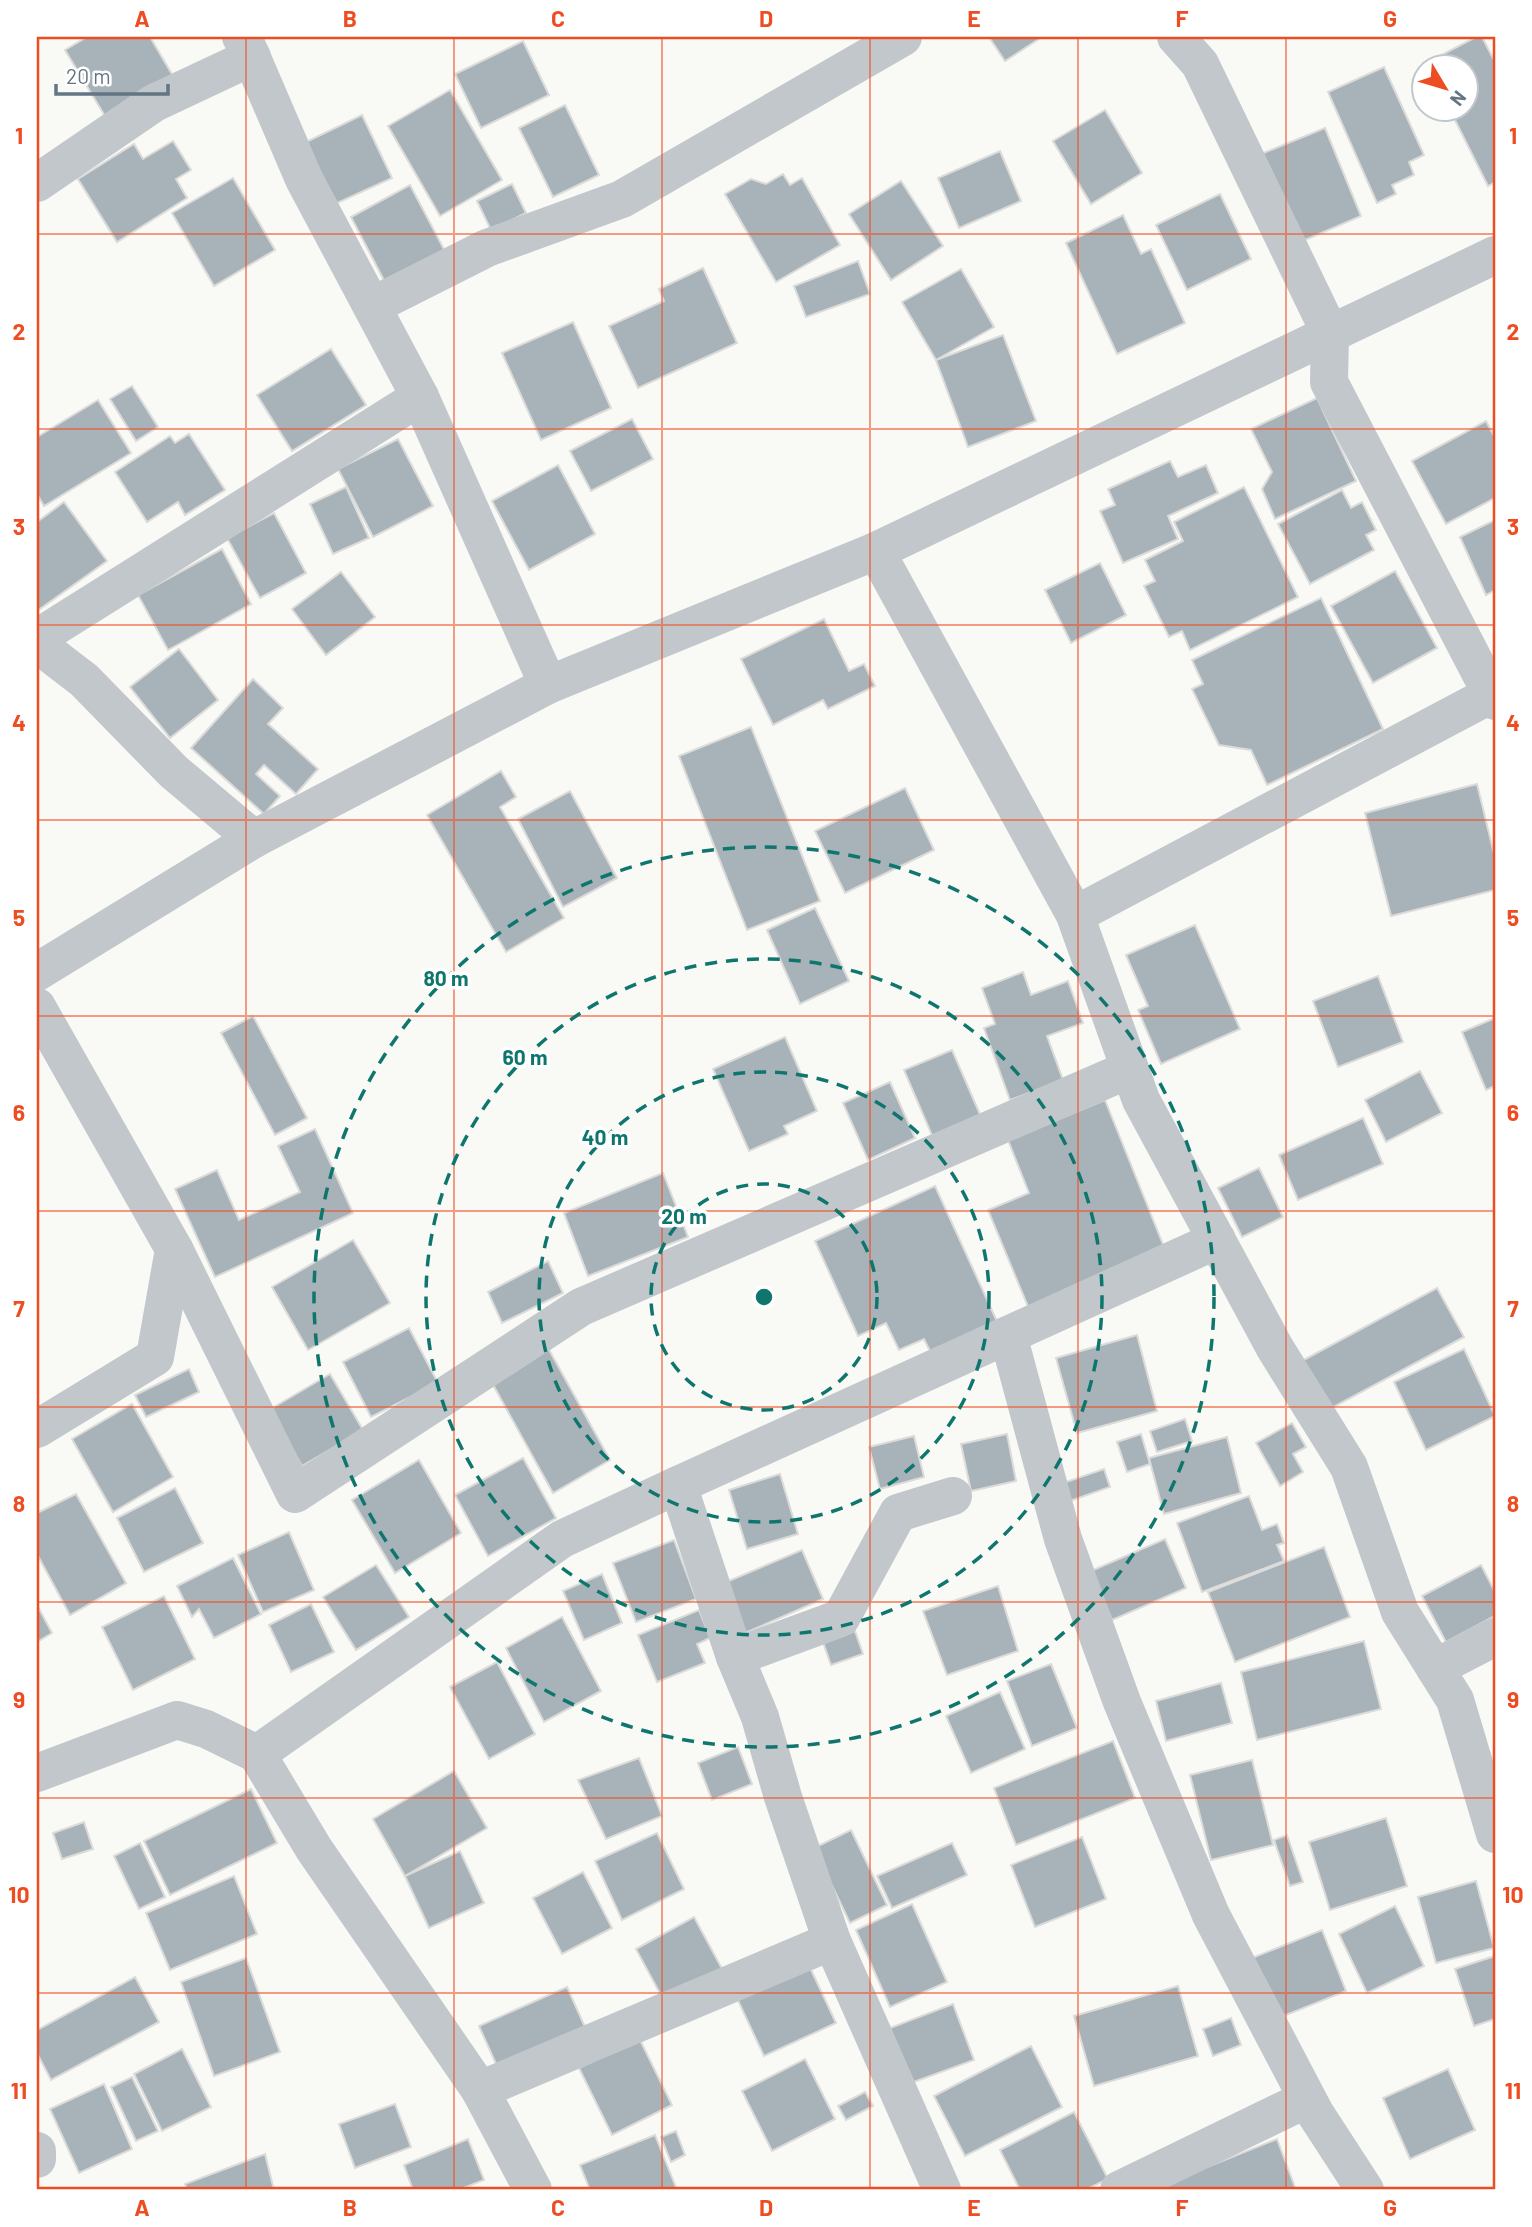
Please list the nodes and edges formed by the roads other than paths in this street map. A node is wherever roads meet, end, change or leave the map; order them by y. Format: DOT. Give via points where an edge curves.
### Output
graph roads {
  1 [pos="903,37"];
  2 [pos="1176,37"];
  3 [pos="247,47"];
  4 [pos="37,183"];
  5 [pos="1493,262"];
  6 [pos="372,306"];
  7 [pos="1330,333"];
  8 [pos="420,397"];
  9 [pos="876,551"];
  10 [pos="37,638"];
  11 [pos="37,645"];
  12 [pos="548,685"];
  13 [pos="1494,697"];
  14 [pos="254,839"];
  15 [pos="1076,915"];
  16 [pos="37,972"];
  17 [pos="37,1007"];
  18 [pos="1130,1069"];
  19 [pos="1217,1240"];
  20 [pos="174,1249"];
  21 [pos="1008,1335"];
  22 [pos="37,1429"];
  23 [pos="678,1485"];
  24 [pos="953,1496"];
  25 [pos="1495,1637"];
  26 [pos="735,1657"];
  27 [pos="1435,1668"];
  28 [pos="257,1754"];
  29 [pos="37,1773"];
  30 [pos="1495,1834"];
  31 [pos="832,1941"];
  32 [pos="480,2090"];
  33 [pos="1307,2099"];
  34 [pos="37,2151"];
  35 [pos="37,2160"];
  36 [pos="533,2190"];
  37 [pos="942,2190"];
  38 [pos="1119,2190"];
  39 [pos="1365,2190"];
  1 -- 6 [label="street" via="622,199 486,248"];
  2 -- 7 [label="street" via="1200,64"];
  3 -- 4 [label="street" via="154,103"];
  3 -- 6 [label="street" via="304,179"];
  5 -- 7 [label="street"];
  6 -- 8 [label="street"];
  7 -- 9 [label="street"];
  7 -- 13 [label="street" via="1329,382"];
  8 -- 10 [label="street"];
  8 -- 12 [label="street"];
  9 -- 12 [label="street"];
  9 -- 15 [label="street"];
  11 -- 14 [label="street" via="84,680 174,772"];
  12 -- 14 [label="street"];
  13 -- 15 [label="street"];
  14 -- 16 [label="street"];
  15 -- 18 [label="street"];
  17 -- 20 [label="street"];
  18 -- 19 [label="street" via="1141,1100"];
  18 -- 20 [label="street" via="581,1307 295,1494"];
  19 -- 21 [label="street"];
  19 -- 27 [label="street" via="1275,1348 1349,1467 1400,1612"];
  20 -- 22 [label="street" via="155,1357"];
  21 -- 23 [label="street"];
  21 -- 33 [label="street" via="1063,1539 1122,1702 1211,1916"];
  23 -- 26 [label="street"];
  23 -- 28 [label="street" via="562,1539"];
  24 -- 26 [label="street" via="898,1513 841,1618"];
  25 -- 27 [label="street"];
  26 -- 31 [label="street" via="760,1717"];
  27 -- 30 [label="street" via="1455,1700"];
  28 -- 29 [label="street" via="177,1720"];
  28 -- 32 [label="street" via="314,1849"];
  31 -- 32 [label="street"];
  31 -- 37 [label="street"];
  32 -- 36 [label="street"];
  33 -- 38 [label="street"];
  33 -- 39 [label="street"];
  34 -- 35 [label="street"];
}
